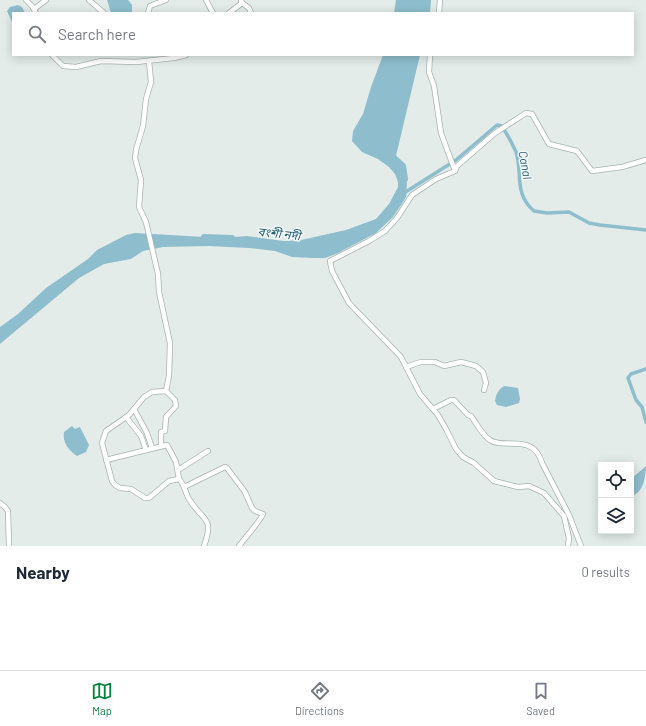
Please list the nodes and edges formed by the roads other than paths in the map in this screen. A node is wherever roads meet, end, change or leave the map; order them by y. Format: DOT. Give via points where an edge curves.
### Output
graph roads {
  1 [pos="26,0"];
  2 [pos="46,0"];
  3 [pos="88,0"];
  4 [pos="166,0"];
  5 [pos="206,0"];
  6 [pos="440,0"];
  7 [pos="242,2"];
  8 [pos="35,11"];
  9 [pos="103,12"];
  10 [pos="148,12"];
  11 [pos="212,12"];
  12 [pos="230,12"];
  13 [pos="251,12"];
  14 [pos="439,12"];
  15 [pos="53,56"];
  16 [pos="108,56"];
  17 [pos="151,56"];
  18 [pos="182,56"];
  19 [pos="430,56"];
  20 [pos="106,60"];
  21 [pos="148,60"];
  22 [pos="646,160"];
  23 [pos="455,171"];
  24 [pos="406,367"];
  25 [pos="484,390"];
  26 [pos="166,391"];
  27 [pos="134,409"];
  28 [pos="433,409"];
  29 [pos="126,417"];
  30 [pos="161,446"];
  31 [pos="152,448"];
  32 [pos="146,450"];
  33 [pos="208,451"];
  34 [pos="106,460"];
  35 [pos="178,470"];
  36 [pos="179,480"];
  37 [pos="184,487"];
  38 [pos="0,503"];
  39 [pos="9,546"];
  40 [pos="204,546"];
  41 [pos="239,546"];
  42 [pos="568,546"];
  43 [pos="581,546"];
  1 -- 8 [label="street"];
  2 -- 8 [label="street"];
  3 -- 9 [label="street"];
  4 -- 10 [label="street" via="150,6"];
  5 -- 11 [label="street"];
  6 -- 14 [label="street"];
  7 -- 12 [label="street"];
  7 -- 13 [label="street"];
  15 -- 20 [label="street" via="58,63 68,67"];
  16 -- 20 [label="street"];
  17 -- 21 [label="street"];
  18 -- 21 [label="street"];
  19 -- 23 [label="street" via="429,72 434,86 441,133"];
  20 -- 21 [label="street" via="126,63"];
  21 -- 26 [label="street" via="151,82 136,158 141,180 139,208 146,222 158,274 160,298 170,343"];
  22 -- 23 [label="street" via="622,167 592,171 577,151 548,144 532,114 526,113 495,133 457,166"];
  23 -- 24 [label="street" via="436,179 412,195 397,218 385,230 330,261 332,271 350,303 393,348"];
  24 -- 25 [label="street" via="421,362 435,362 444,366 460,362 476,366 483,372 486,383"];
  24 -- 28 [label="street" via="420,394"];
  26 -- 27 [label="street" via="148,394"];
  26 -- 30 [label="street" via="175,400 176,406 166,417 165,431 161,432"];
  27 -- 29 [label="street"];
  27 -- 31 [label="street"];
  28 -- 42 [label="street" via="456,449 494,482 518,488 529,486 544,494 558,507 567,527"];
  28 -- 43 [label="street" via="454,400 490,440 495,443 518,443 540,454"];
  29 -- 32 [label="street" via="141,436"];
  29 -- 34 [label="street" via="106,431 102,443"];
  30 -- 31 [label="street"];
  30 -- 35 [label="street" via="168,446"];
  31 -- 32 [label="street"];
  32 -- 34 [label="street"];
  33 -- 35 [label="street"];
  34 -- 36 [label="street" via="115,485 131,489 145,498 154,496 169,481"];
  35 -- 36 [label="street"];
  36 -- 37 [label="street"];
  37 -- 40 [label="street" via="188,498 208,523 209,530"];
  37 -- 41 [label="street" via="227,468 245,492 252,508 263,514 262,519 252,527"];
  38 -- 39 [label="street" via="8,511"];
}
